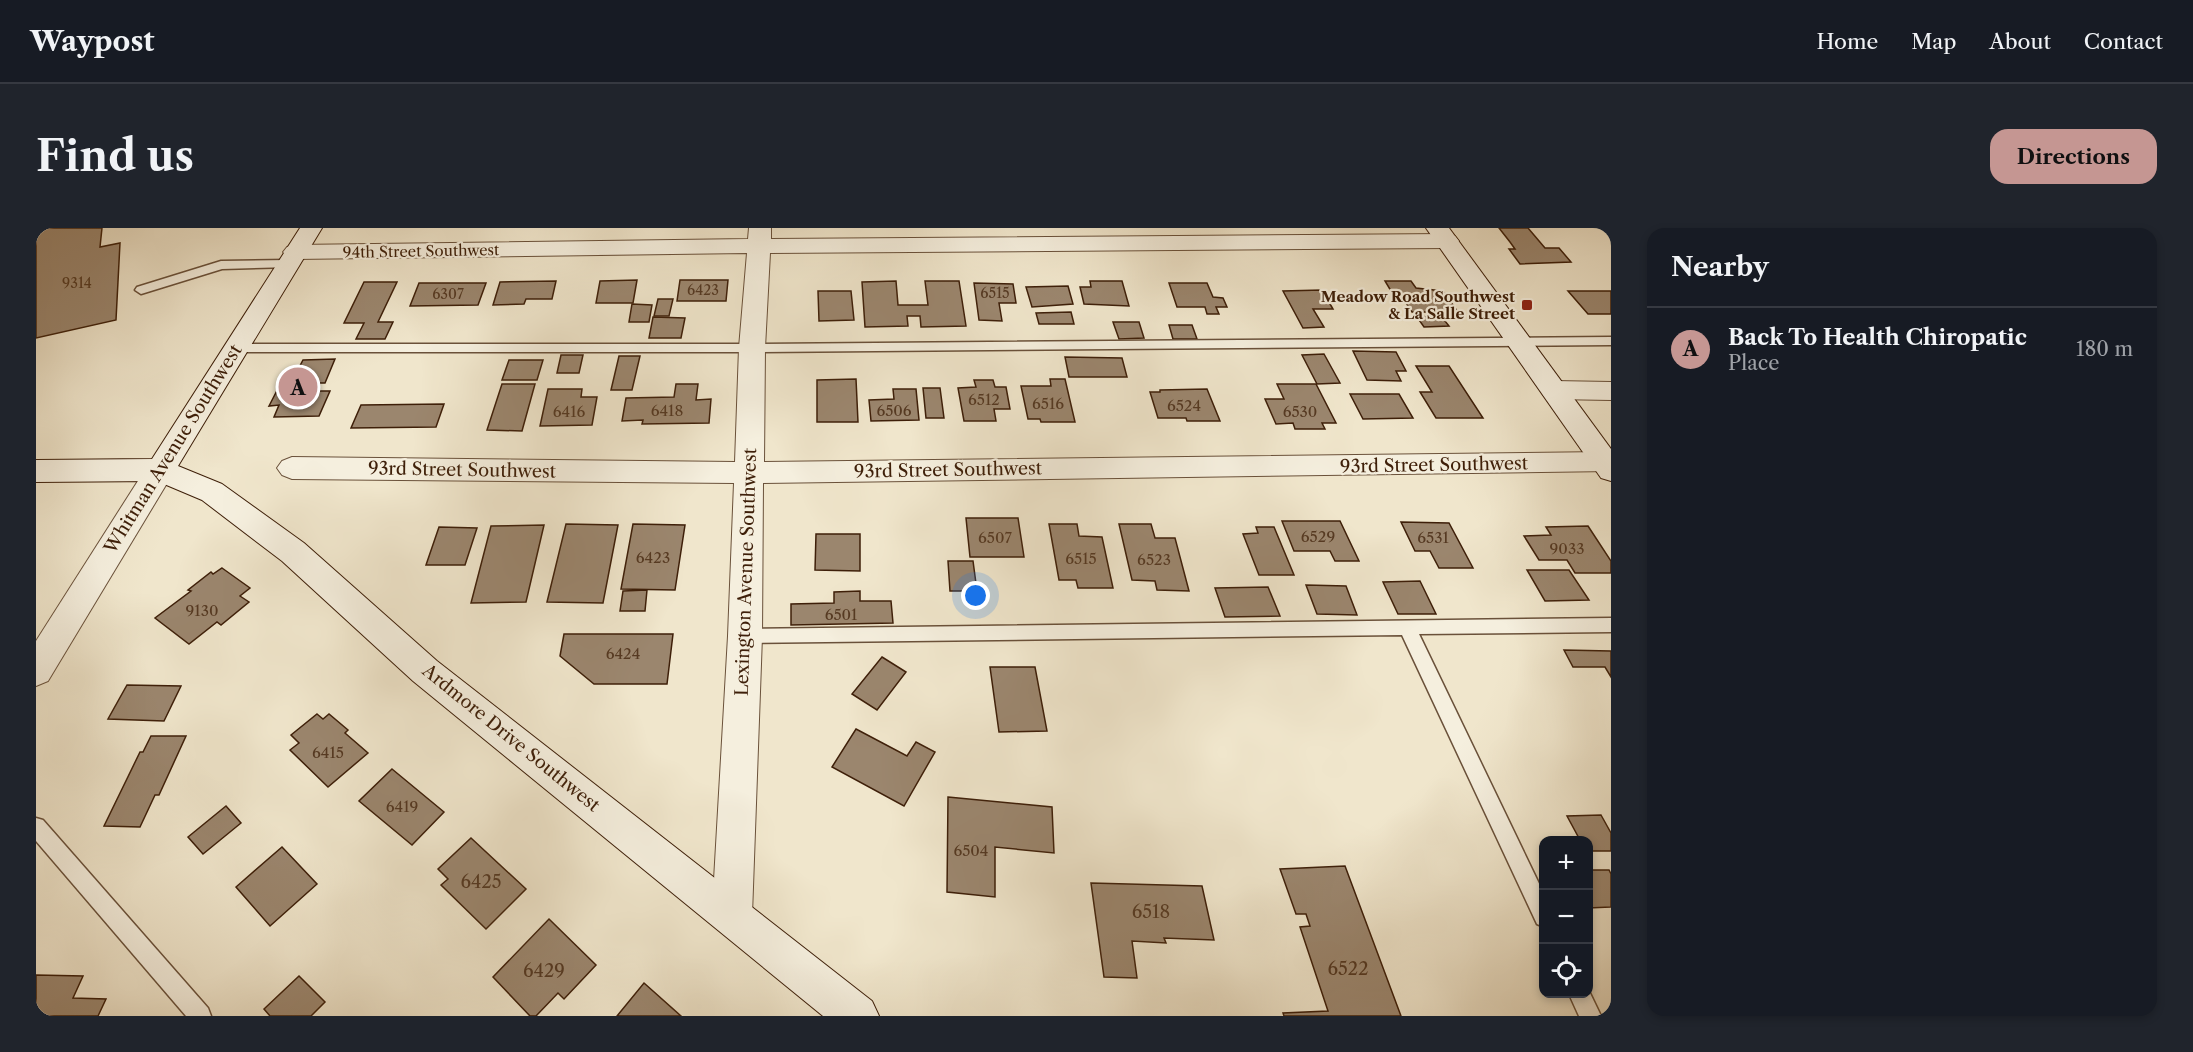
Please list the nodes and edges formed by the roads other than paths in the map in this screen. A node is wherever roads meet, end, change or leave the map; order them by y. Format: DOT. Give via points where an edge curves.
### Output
graph roads {
  1 [pos="310,228"];
  2 [pos="1442,235"];
  3 [pos="759,237"];
  4 [pos="291,258"];
  5 [pos="141,290"];
  6 [pos="1516,341"];
  7 [pos="1611,341"];
  8 [pos="236,348"];
  9 [pos="752,348"];
  10 [pos="1554,390"];
  11 [pos="1611,391"];
  12 [pos="1608,466"];
  13 [pos="292,468"];
  14 [pos="160,470"];
  15 [pos="36,471"];
  16 [pos="749,473"];
  17 [pos="1611,625"];
  18 [pos="1407,627"];
  19 [pos="745,636"];
  20 [pos="36,671"];
  21 [pos="36,827"];
  22 [pos="1539,906"];
  23 [pos="732,915"];
  24 [pos="1582,998"];
  25 [pos="200,1016"];
  26 [pos="857,1016"];
  27 [pos="1590,1016"];
  1 -- 4 [label="street, Whitman Avenue Southwest"];
  2 -- 3 [label="street, 94th Street Southwest"];
  2 -- 6 [label="street"];
  3 -- 4 [label="street, 94th Street Southwest"];
  3 -- 9 [label="street, Lexington Avenue Southwest"];
  4 -- 5 [label="lane" via="221,265"];
  4 -- 8 [label="street, Whitman Avenue Southwest"];
  6 -- 7 [label="lane"];
  6 -- 9 [label="lane"];
  6 -- 10 [label="street"];
  8 -- 9 [label="lane"];
  8 -- 14 [label="street, Whitman Avenue Southwest"];
  9 -- 16 [label="street, Lexington Avenue Southwest"];
  10 -- 11 [label="street"];
  10 -- 12 [label="street"];
  12 -- 16 [label="street, 93rd Street Southwest"];
  13 -- 16 [label="street, 93rd Street Southwest"];
  14 -- 15 [label="street"];
  14 -- 20 [label="street, Whitman Avenue Southwest"];
  14 -- 23 [label="street, Ardmore Drive Southwest" via="212,492 254,522 425,671"];
  16 -- 19 [label="street, Lexington Avenue Southwest"];
  17 -- 18 [label="lane"];
  18 -- 19 [label="lane"];
  18 -- 22 [label="lane"];
  19 -- 23 [label="street, Lexington Avenue Southwest"];
  21 -- 25 [label="lane"];
  23 -- 26 [label="street, Ardmore Drive Southwest"];
  24 -- 27 [label="lane"];
}
